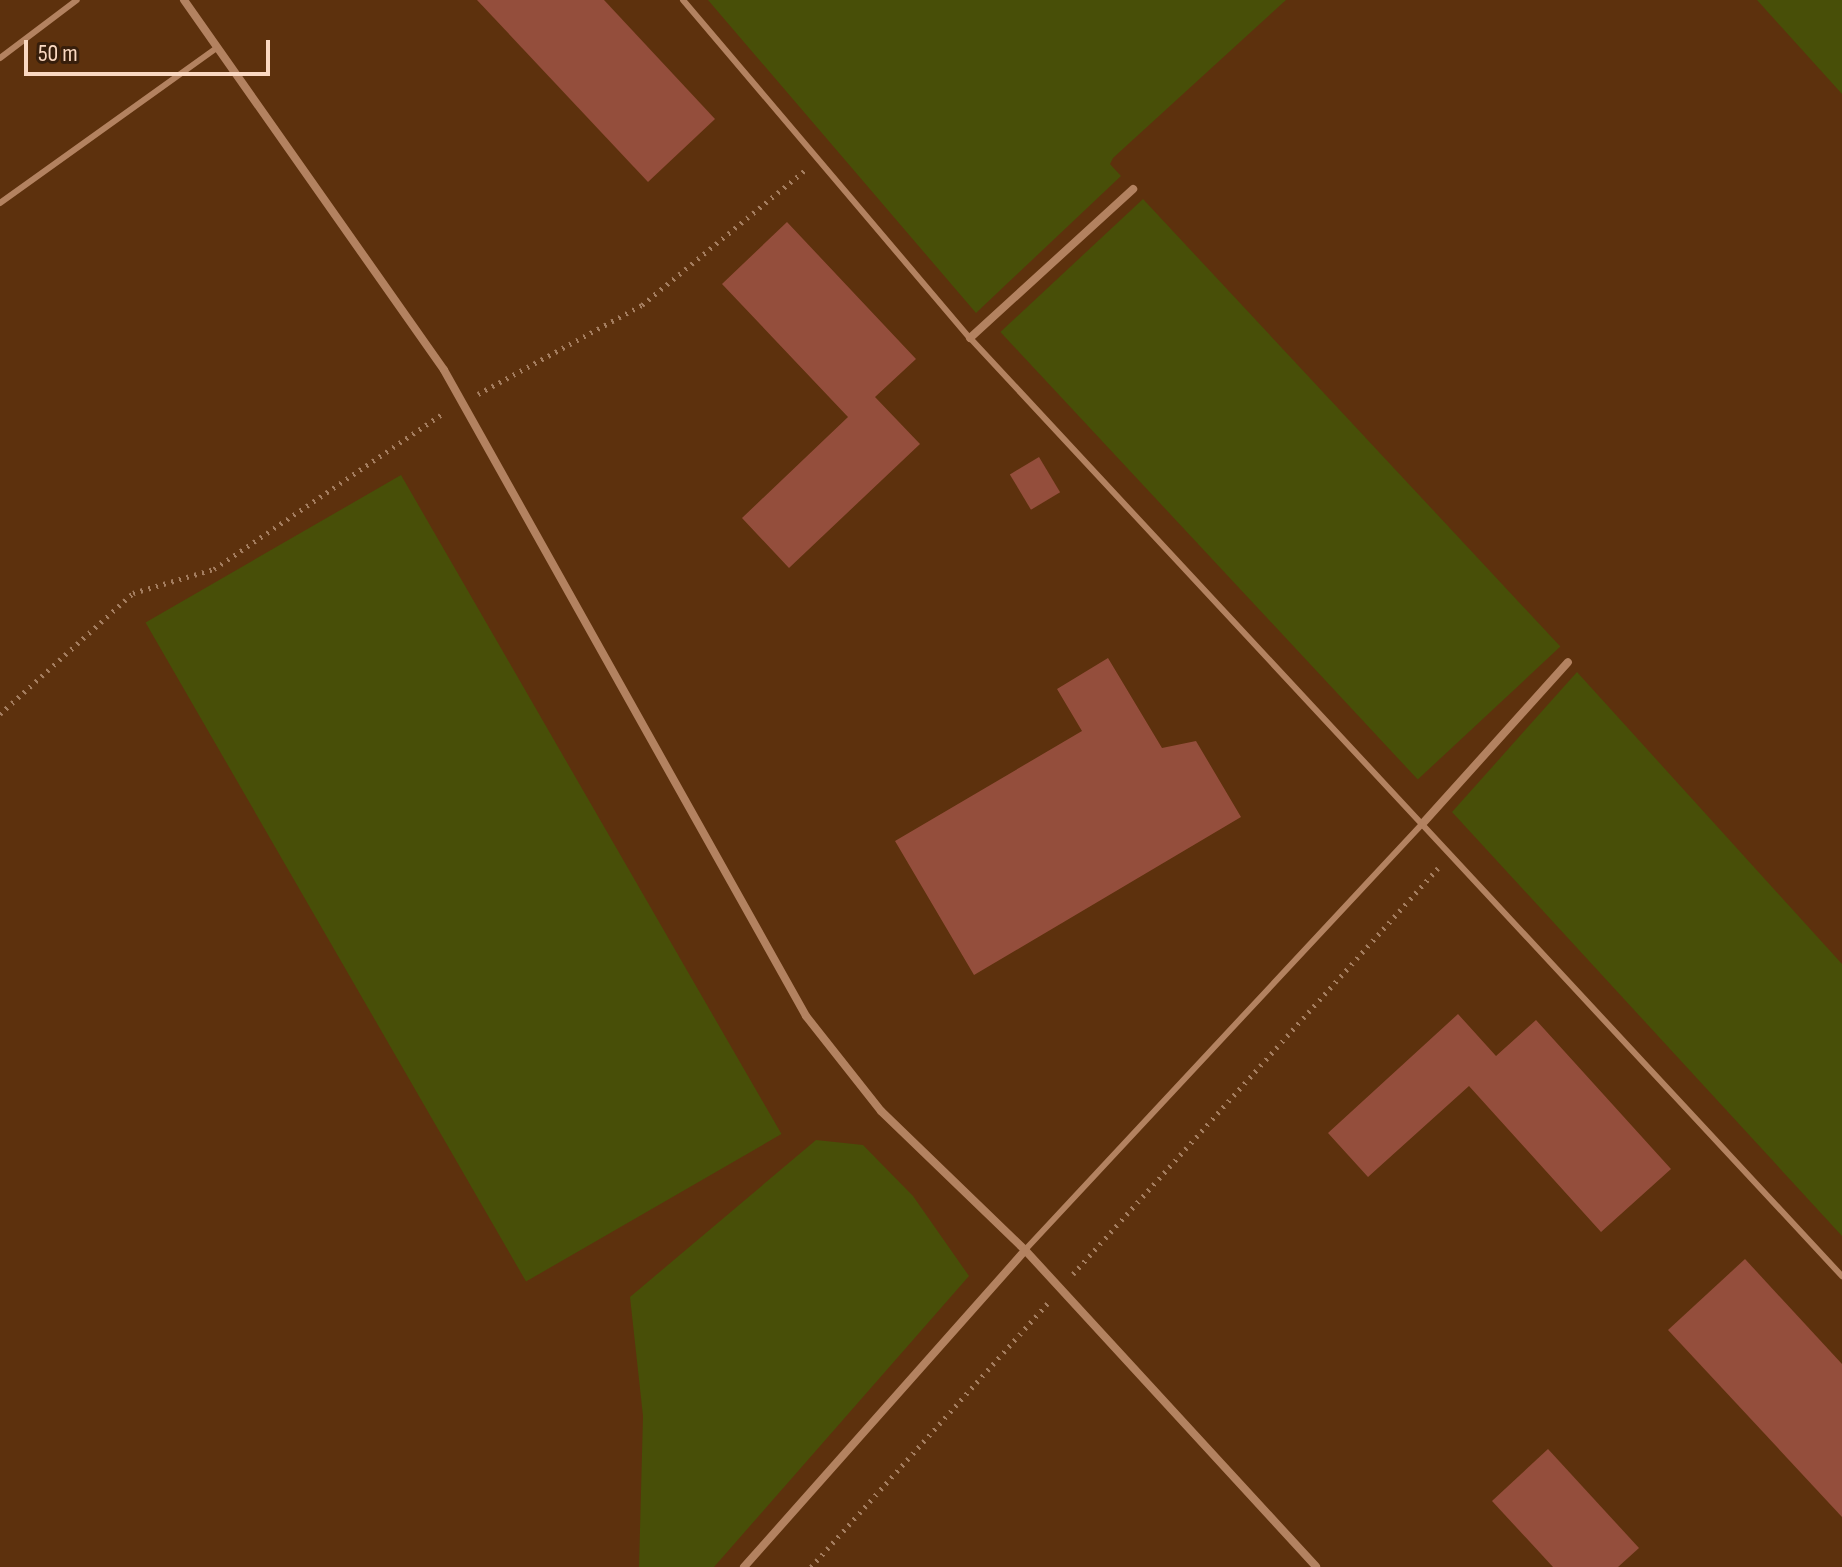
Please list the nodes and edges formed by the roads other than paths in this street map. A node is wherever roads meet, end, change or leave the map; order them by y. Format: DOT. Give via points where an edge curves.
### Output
graph roads {
  1 [pos="77,0"];
  2 [pos="184,0"];
  3 [pos="683,0"];
  4 [pos="215,49"];
  5 [pos="0,58"];
  6 [pos="1133,189"];
  7 [pos="0,203"];
  8 [pos="970,338"];
  9 [pos="1568,662"];
  10 [pos="1424,822"];
  11 [pos="1025,1250"];
  12 [pos="1842,1276"];
  13 [pos="744,1567"];
  14 [pos="1316,1567"];
  1 -- 5 [label="lane"];
  2 -- 4 [label="street"];
  3 -- 8 [label="lane"];
  4 -- 7 [label="lane"];
  4 -- 11 [label="street" via="462,402 806,1016 881,1111"];
  6 -- 8 [label="street"];
  8 -- 10 [label="lane"];
  9 -- 10 [label="street"];
  10 -- 11 [label="lane"];
  10 -- 12 [label="lane" via="1549,967"];
  11 -- 13 [label="street"];
  11 -- 14 [label="street"];
}
